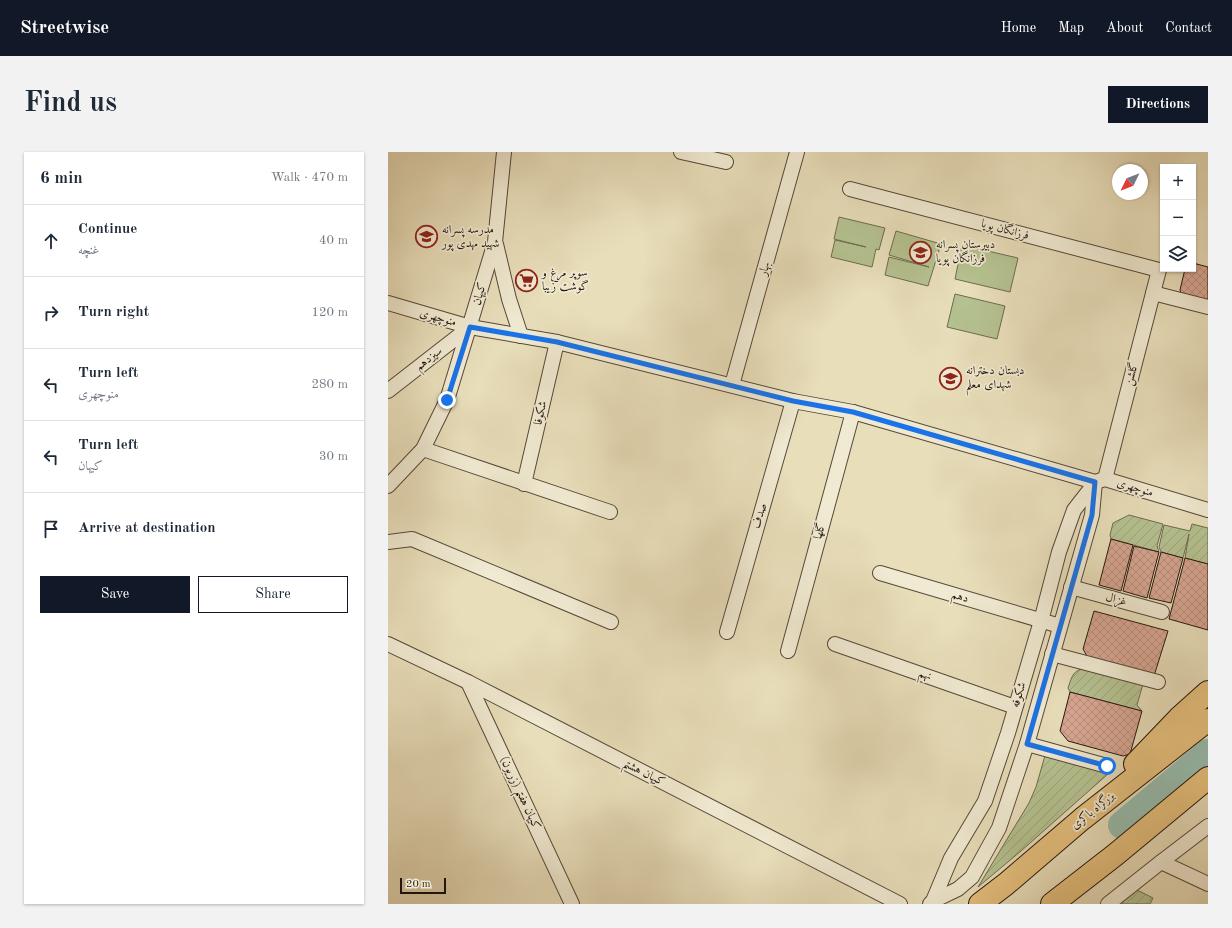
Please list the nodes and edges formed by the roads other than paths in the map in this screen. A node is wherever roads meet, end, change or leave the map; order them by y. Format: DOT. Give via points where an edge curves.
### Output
graph roads {
  1 [pos="504,152"];
  2 [pos="681,152"];
  3 [pos="798,152"];
  4 [pos="726,162"];
  5 [pos="850,189"];
  6 [pos="495,242"];
  7 [pos="1159,270"];
  8 [pos="1153,293"];
  9 [pos="388,304"];
  10 [pos="1208,307"];
  11 [pos="470,327"];
  12 [pos="521,336"];
  13 [pos="557,342"];
  14 [pos="732,386"];
  15 [pos="388,391"];
  16 [pos="793,401"];
  17 [pos="853,412"];
  18 [pos="423,449"];
  19 [pos="1100,481"];
  20 [pos="524,484"];
  21 [pos="388,486"];
  22 [pos="1208,510"];
  23 [pos="610,512"];
  24 [pos="388,542"];
  25 [pos="880,573"];
  26 [pos="1071,587"];
  27 [pos="1162,612"];
  28 [pos="1041,621"];
  29 [pos="611,622"];
  30 [pos="1060,626"];
  31 [pos="727,632"];
  32 [pos="388,644"];
  33 [pos="835,644"];
  34 [pos="788,651"];
  35 [pos="1052,654"];
  36 [pos="468,682"];
  37 [pos="1158,682"];
  38 [pos="1208,692"];
  39 [pos="1015,707"];
  40 [pos="1208,720"];
  41 [pos="1027,744"];
  42 [pos="1107,766"];
  43 [pos="1207,779"];
  44 [pos="1082,819"];
  45 [pos="1208,826"];
  46 [pos="1160,862"];
  47 [pos="1208,884"];
  48 [pos="931,903"];
  49 [pos="572,904"];
  50 [pos="900,904"];
  51 [pos="980,904"];
  52 [pos="1052,904"];
  53 [pos="1108,904"];
  1 -- 6 [label="street, کیهان"];
  2 -- 4 [label="street"];
  3 -- 14 [label="street, بهار"];
  5 -- 7 [label="street, فرزانگان پویا"];
  6 -- 11 [label="street, کیهان"];
  6 -- 12 [label="street"];
  7 -- 8 [label="street, گلشن"];
  8 -- 10 [label="street"];
  8 -- 19 [label="street, گلشن"];
  9 -- 11 [label="street, منوچهری"];
  11 -- 12 [label="street, منوچهری"];
  11 -- 15 [label="street, سیزدهم"];
  11 -- 18 [label="street, کیهان" via="447,400"];
  12 -- 13 [label="street, منوچهری"];
  13 -- 14 [label="street, منوچهری"];
  13 -- 20 [label="street, شکوفا"];
  14 -- 16 [label="street, منوچهری"];
  16 -- 17 [label="street, منوچهری"];
  16 -- 31 [label="street, صدف"];
  17 -- 19 [label="street, منوچهری"];
  17 -- 34 [label="street, گلها"];
  18 -- 20 [label="street"];
  18 -- 21 [label="street, کیهان"];
  19 -- 22 [label="street, منوچهری"];
  19 -- 26 [label="street"];
  19 -- 28 [label="street, شکوفه" via="1074,510 1059,552"];
  20 -- 23 [label="street"];
  24 -- 29 [label="street" via="412,539"];
  25 -- 28 [label="street, دهم"];
  26 -- 27 [label="street, غزال"];
  26 -- 30 [label="street"];
  28 -- 30 [label="street, دهم"];
  28 -- 39 [label="street, شکوفه"];
  30 -- 35 [label="street"];
  32 -- 36 [label="street, کیهان هشتم"];
  33 -- 39 [label="street, نهم"];
  35 -- 37 [label="street"];
  35 -- 41 [label="street"];
  36 -- 49 [label="street, کیهان هفتم (زریون)"];
  36 -- 50 [label="street, کیهان هشتم"];
  38 -- 44 [label="highway" via="1179,718"];
  39 -- 48 [label="street, شکوفه" via="985,801 950,858"];
  40 -- 44 [label="highway, بزرگراه باکری"];
  41 -- 42 [label="street"];
  41 -- 48 [label="street" via="999,828 972,877 958,889"];
  43 -- 52 [label="highway"];
  44 -- 51 [label="highway, بزرگراه باکری"];
  45 -- 46 [label="street"];
  46 -- 47 [label="street"];
  46 -- 53 [label="street"];
}
